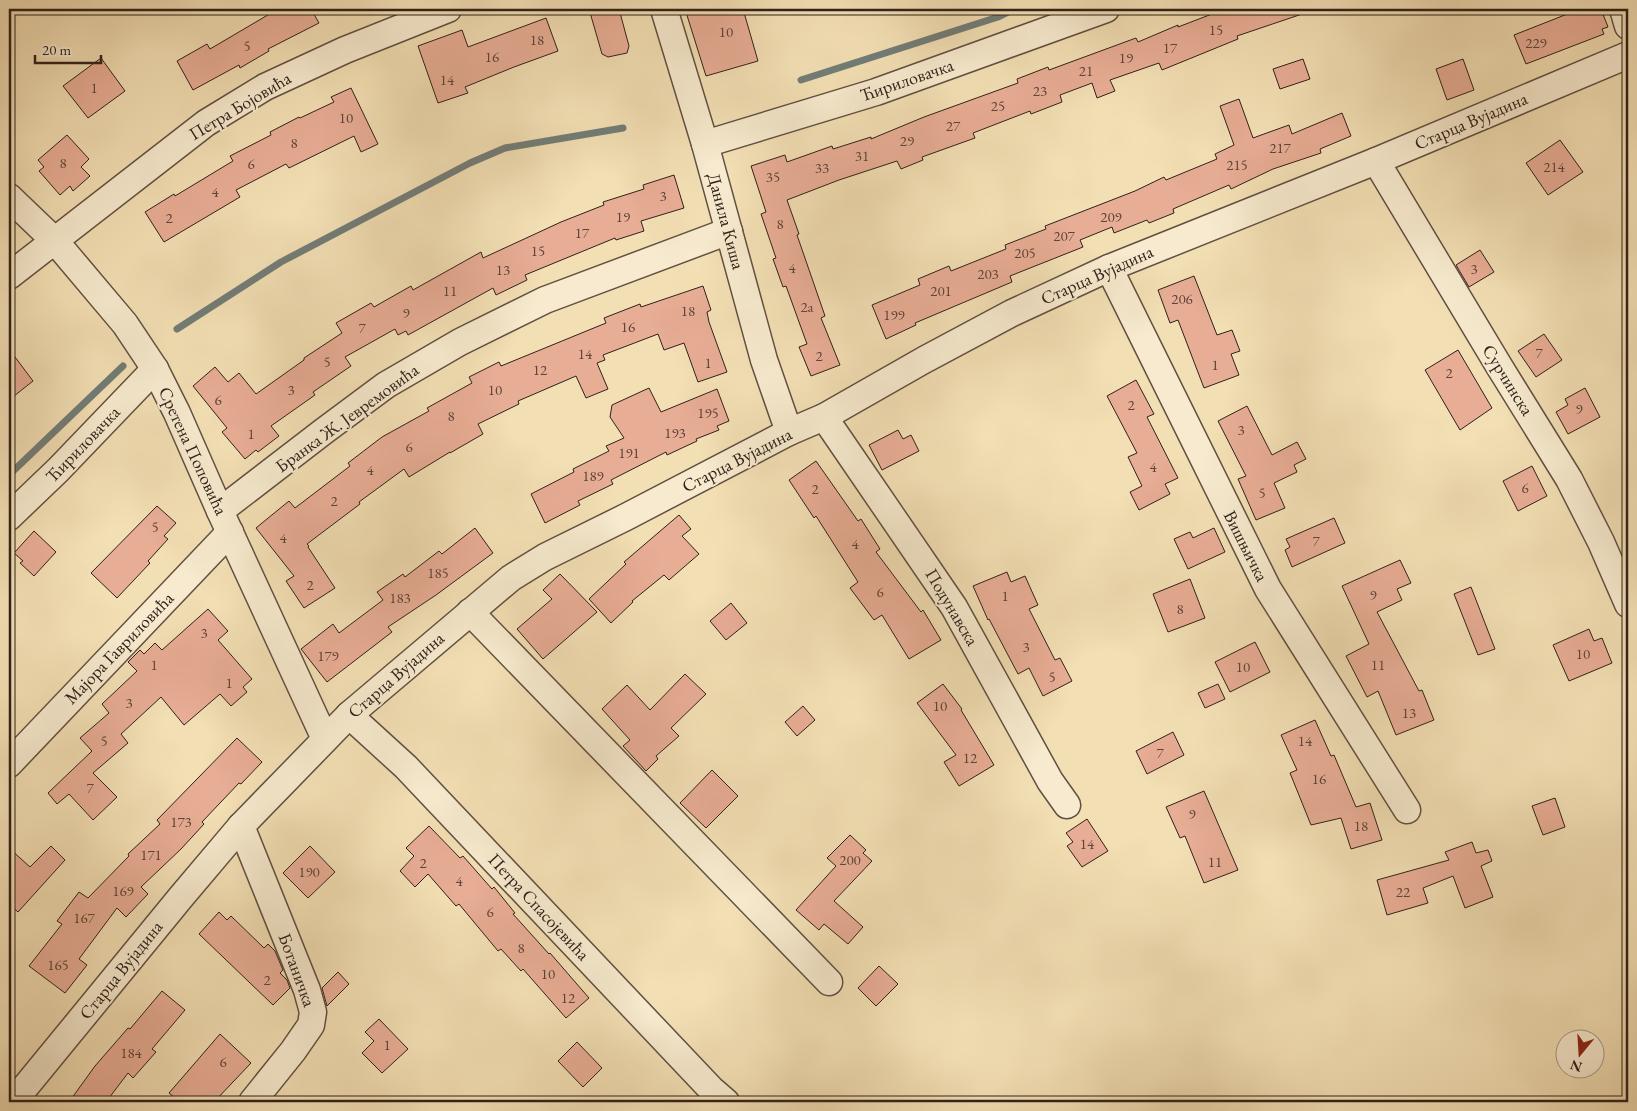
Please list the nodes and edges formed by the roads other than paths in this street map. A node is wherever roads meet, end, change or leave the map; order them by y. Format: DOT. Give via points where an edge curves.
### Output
graph roads {
  1 [pos="448,9"];
  2 [pos="664,9"];
  3 [pos="1106,9"];
  4 [pos="1623,9"];
  5 [pos="1628,26"];
  6 [pos="1628,56"];
  7 [pos="705,144"];
  8 [pos="1376,161"];
  9 [pos="9,197"];
  10 [pos="729,231"];
  11 [pos="55,241"];
  12 [pos="1109,268"];
  13 [pos="9,276"];
  14 [pos="155,369"];
  15 [pos="824,417"];
  16 [pos="790,432"];
  17 [pos="9,517"];
  18 [pos="225,522"];
  19 [pos="1628,604"];
  20 [pos="470,612"];
  21 [pos="349,715"];
  22 [pos="325,740"];
  23 [pos="9,764"];
  24 [pos="1067,805"];
  25 [pos="1407,810"];
  26 [pos="241,826"];
  27 [pos="829,982"];
  28 [pos="13,1102"];
  29 [pos="252,1102"];
  30 [pos="726,1102"];
  1 -- 11 [label="street, Петра Бојовића" via="345,50 265,87 198,129"];
  2 -- 7 [label="street, Данила Киша"];
  3 -- 7 [label="street, Ћириловачка" via="876,92"];
  4 -- 5 [label="street"];
  6 -- 8 [label="street, Старца Вујадина"];
  7 -- 10 [label="street, Данила Киша"];
  8 -- 12 [label="street, Старца Вујадина"];
  8 -- 19 [label="street, Сурчинска" via="1569,479"];
  9 -- 11 [label="street, Сретена Поповића"];
  10 -- 16 [label="street, Данила Киша" via="764,360"];
  10 -- 18 [label="street, Бранка Ж. Јевремовића" via="545,300 460,342 386,385 324,431"];
  11 -- 13 [label="street, Петра Бојовића"];
  11 -- 14 [label="street, Сретена Поповића" via="125,324"];
  12 -- 15 [label="street, Старца Вујадина" via="994,322"];
  12 -- 25 [label="street, Вишњичка" via="1268,589"];
  14 -- 17 [label="street, Ћириловачка"];
  14 -- 18 [label="street, Сретена Поповића"];
  15 -- 16 [label="street, Старца Вујадина"];
  15 -- 24 [label="street, Подунавска" via="954,607 1050,781"];
  16 -- 20 [label="street, Старца Вујадина" via="544,557 511,578"];
  18 -- 22 [label="street, Сретена Поповића"];
  18 -- 23 [label="street, Мајора Гавриловића"];
  20 -- 21 [label="street, Старца Вујадина"];
  20 -- 27 [label="street"];
  21 -- 22 [label="street, Старца Вујадина"];
  21 -- 30 [label="street, Петра Спасојевића" via="406,767"];
  22 -- 26 [label="street, Старца Вујадина"];
  26 -- 28 [label="street, Старца Вујадина"];
  26 -- 29 [label="street, Ботаничка" via="313,1012 311,1025"];
}
